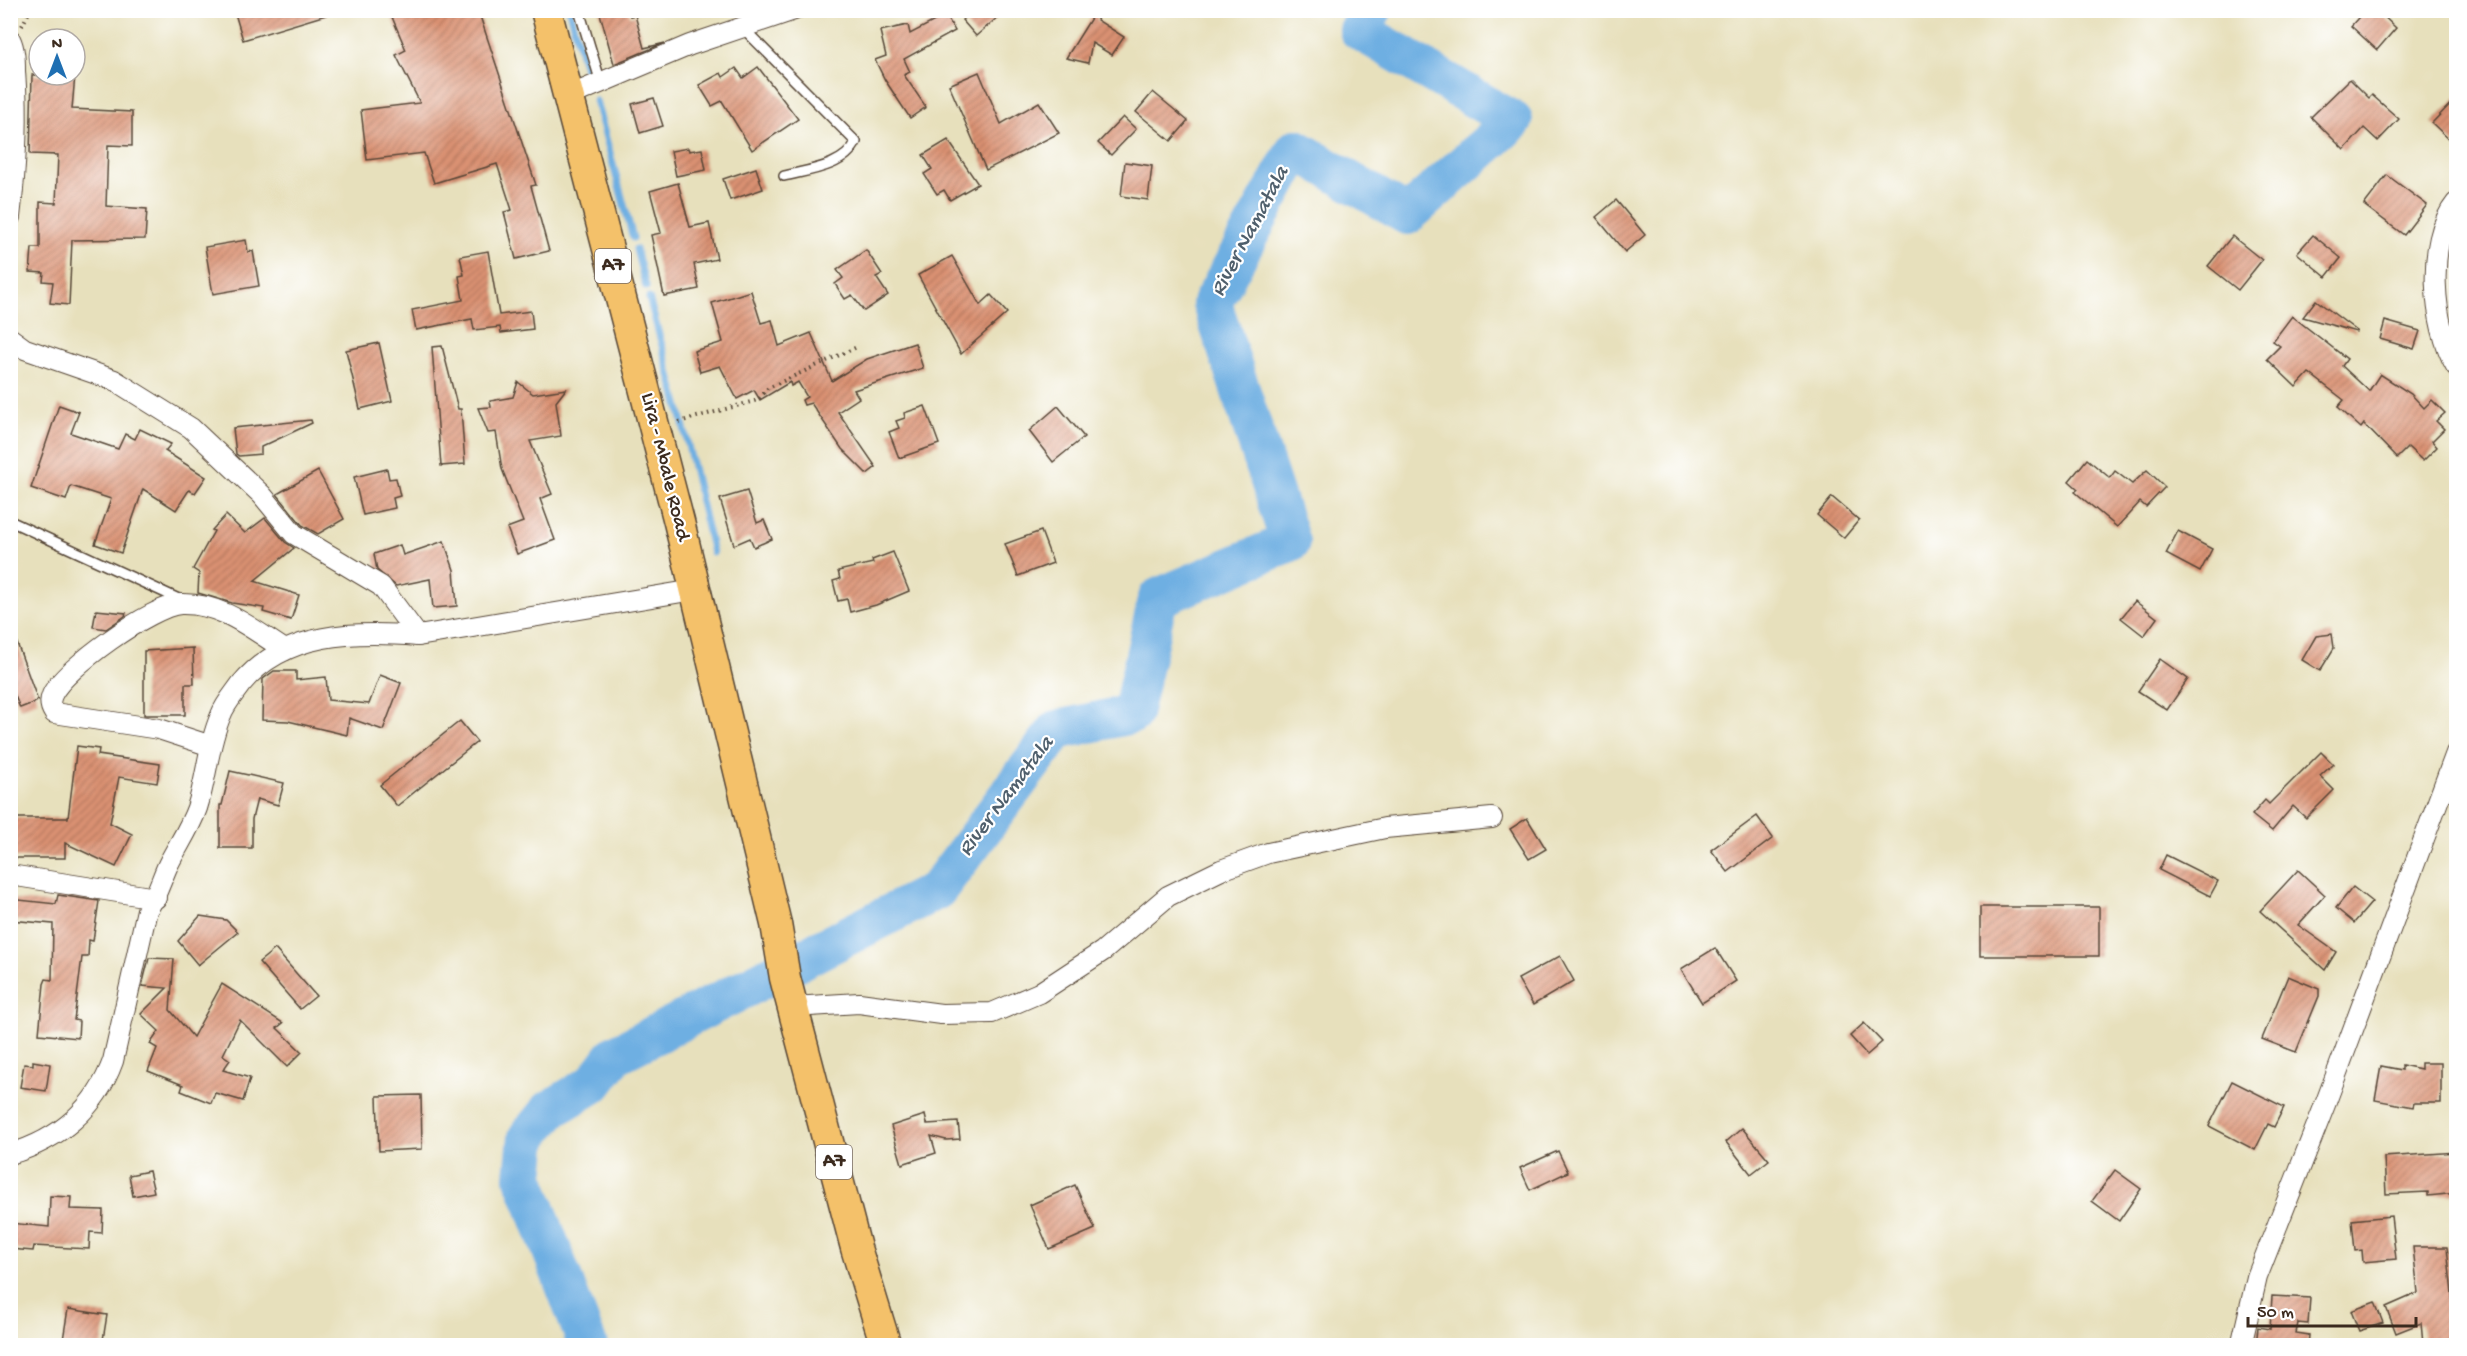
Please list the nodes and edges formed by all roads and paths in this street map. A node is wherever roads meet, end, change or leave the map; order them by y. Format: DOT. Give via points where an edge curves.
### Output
graph roads {
  1 [pos="546,10"];
  2 [pos="579,10"];
  3 [pos="794,10"];
  4 [pos="741,26"];
  5 [pos="10,39"];
  6 [pos="601,84"];
  7 [pos="569,96"];
  8 [pos="784,176"];
  9 [pos="2457,203"];
  10 [pos="10,217"];
  11 [pos="10,338"];
  12 [pos="859,346"];
  13 [pos="2457,366"];
  14 [pos="655,429"];
  15 [pos="10,522"];
  16 [pos="694,590"];
  17 [pos="190,605"];
  18 [pos="418,636"];
  19 [pos="285,650"];
  20 [pos="211,747"];
  21 [pos="2457,753"];
  22 [pos="1492,818"];
  23 [pos="10,875"];
  24 [pos="156,898"];
  25 [pos="793,1007"];
  26 [pos="10,1154"];
  27 [pos="886,1346"];
  28 [pos="2241,1346"];
  1 -- 7 [label="main road, Lira - Mbale Road / A7"];
  2 -- 6 [label="lane"];
  3 -- 4 [label="street"];
  4 -- 6 [label="street"];
  4 -- 8 [label="lane" via="855,142 850,153 832,163"];
  5 -- 10 [label="street" via="14,46 18,148"];
  6 -- 7 [label="street"];
  7 -- 14 [label="main road, Lira - Mbale Road / A7"];
  9 -- 13 [label="street" via="2438,244 2436,295 2451,357"];
  11 -- 18 [label="street" via="25,349 114,380 191,428 262,495 294,534 381,586"];
  12 -- 14 [label="path" via="768,388 758,400"];
  14 -- 16 [label="main road, Lira - Mbale Road / A7"];
  15 -- 17 [label="lane"];
  16 -- 18 [label="street"];
  16 -- 25 [label="main road, Lira - Mbale Road / A7"];
  17 -- 19 [label="street" via="223,610"];
  17 -- 20 [label="street" via="171,606 129,626 63,678 50,706 54,713 159,729"];
  18 -- 19 [label="street" via="372,632 328,637"];
  19 -- 20 [label="street" via="251,673 234,693 222,711"];
  20 -- 24 [label="street" via="196,810"];
  21 -- 28 [label="street" via="2257,1278"];
  22 -- 25 [label="street" via="1385,828 1268,853 1221,870 1168,896 1103,951 1039,993 992,1013 941,1014 859,1003"];
  23 -- 24 [label="street"];
  24 -- 26 [label="street" via="147,910 105,1083 92,1103 60,1132"];
  25 -- 27 [label="main road, A7" via="856,1248"];
}
